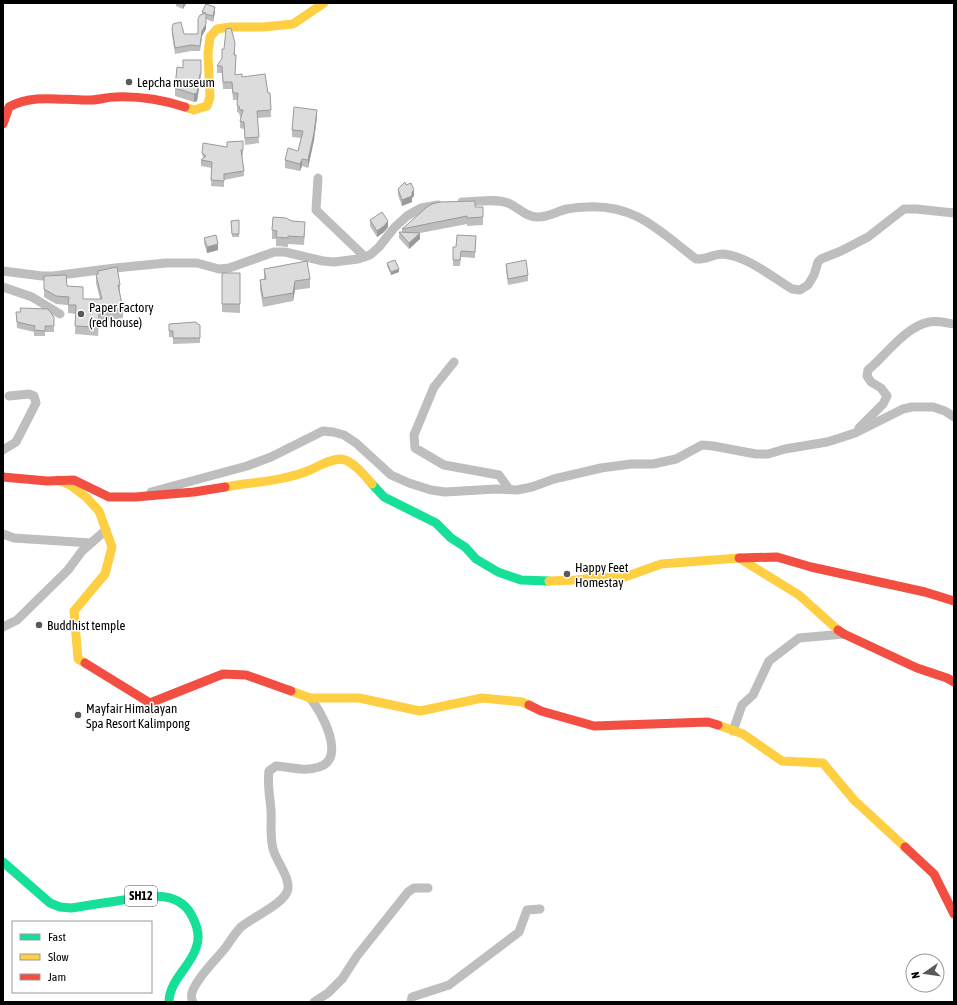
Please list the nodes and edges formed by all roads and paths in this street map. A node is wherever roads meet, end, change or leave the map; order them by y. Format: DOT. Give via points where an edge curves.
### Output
graph roads {
  1 [pos="324,3"];
  2 [pos="3,124"];
  3 [pos="318,178"];
  4 [pos="954,213"];
  5 [pos="366,257"];
  6 [pos="3,271"];
  7 [pos="3,287"];
  8 [pos="60,314"];
  9 [pos="954,324"];
  10 [pos="454,362"];
  11 [pos="9,396"];
  12 [pos="954,417"];
  13 [pos="855,433"];
  14 [pos="3,450"];
  15 [pos="3,477"];
  16 [pos="58,480"];
  17 [pos="509,489"];
  18 [pos="134,497"];
  19 [pos="106,530"];
  20 [pos="3,534"];
  21 [pos="92,543"];
  22 [pos="739,558"];
  23 [pos="954,601"];
  24 [pos="3,627"];
  25 [pos="844,634"];
  26 [pos="954,682"];
  27 [pos="310,698"];
  28 [pos="733,730"];
  29 [pos="3,862"];
  30 [pos="428,888"];
  31 [pos="540,909"];
  32 [pos="954,914"];
  33 [pos="169,1002"];
  34 [pos="193,1002"];
  35 [pos="314,1002"];
  36 [pos="411,1002"];
  1 -- 2 [label="street" via="293,24 217,29 210,37 210,97 207,106 194,110 135,97 91,100 40,99 18,102 9,107"];
  3 -- 5 [label="street" via="316,210"];
  4 -- 5 [label="street" via="904,209 868,237 821,259 808,285 800,290 792,289 752,264 735,257 723,254 703,260 696,259 649,222 617,208 568,209 538,217 531,217 507,202 449,203 421,208 407,216 379,247"];
  5 -- 6 [label="street" via="334,262 274,252 230,268 219,269 197,263 166,263 53,276"];
  7 -- 8 [label="street" via="32,297"];
  9 -- 13 [label="street" via="930,322 919,325 868,370 867,376 871,382 881,388 887,396 883,404"];
  10 -- 17 [label="street" via="434,387 414,435 415,448 444,465 499,475"];
  11 -- 14 [label="street" via="29,394 34,396 36,403 16,442"];
  12 -- 13 [label="street" via="933,407 912,407 902,409"];
  13 -- 17 [label="street" via="827,442 768,454 702,445 676,459 653,464 601,468 532,487"];
  15 -- 16 [label="street" via="47,482"];
  16 -- 18 [label="street" via="74,480 109,497"];
  16 -- 19 [label="street" via="70,485 100,511"];
  17 -- 18 [label="street" via="464,492 431,490 391,475 344,435 323,431 247,466"];
  18 -- 22 [label="street" via="194,492 290,476 328,461 344,459 355,466 384,497 436,523 476,559 498,572 521,580 622,578 661,564"];
  19 -- 21 [label="street"];
  19 -- 27 [label="street" via="112,547 105,574 74,611 78,659 150,703 223,674 246,674"];
  20 -- 21 [label="street" via="14,538"];
  21 -- 24 [label="street" via="17,620"];
  22 -- 23 [label="street" via="777,556 811,567 925,592"];
  22 -- 25 [label="street" via="799,595"];
  25 -- 26 [label="street"];
  25 -- 28 [label="street" via="800,638 769,661 753,695 742,705"];
  27 -- 28 [label="street" via="359,698 420,711 482,698 522,702 541,711 594,726 708,722"];
  27 -- 34 [label="street" via="326,724 331,744 328,762 320,767 303,770 276,766 270,770 268,779 271,842 285,873 287,892 280,901 237,932 192,991"];
  28 -- 32 [label="street" via="782,761 823,763 854,800 934,874"];
  29 -- 33 [label="street, SH12" via="50,903 60,907 71,908 152,894 176,900 185,906 194,920 199,939 197,949 169,994"];
  30 -- 35 [label="street" via="414,888 408,892 342,979"];
  31 -- 36 [label="street" via="527,910 519,932 449,985 412,997"];
}
